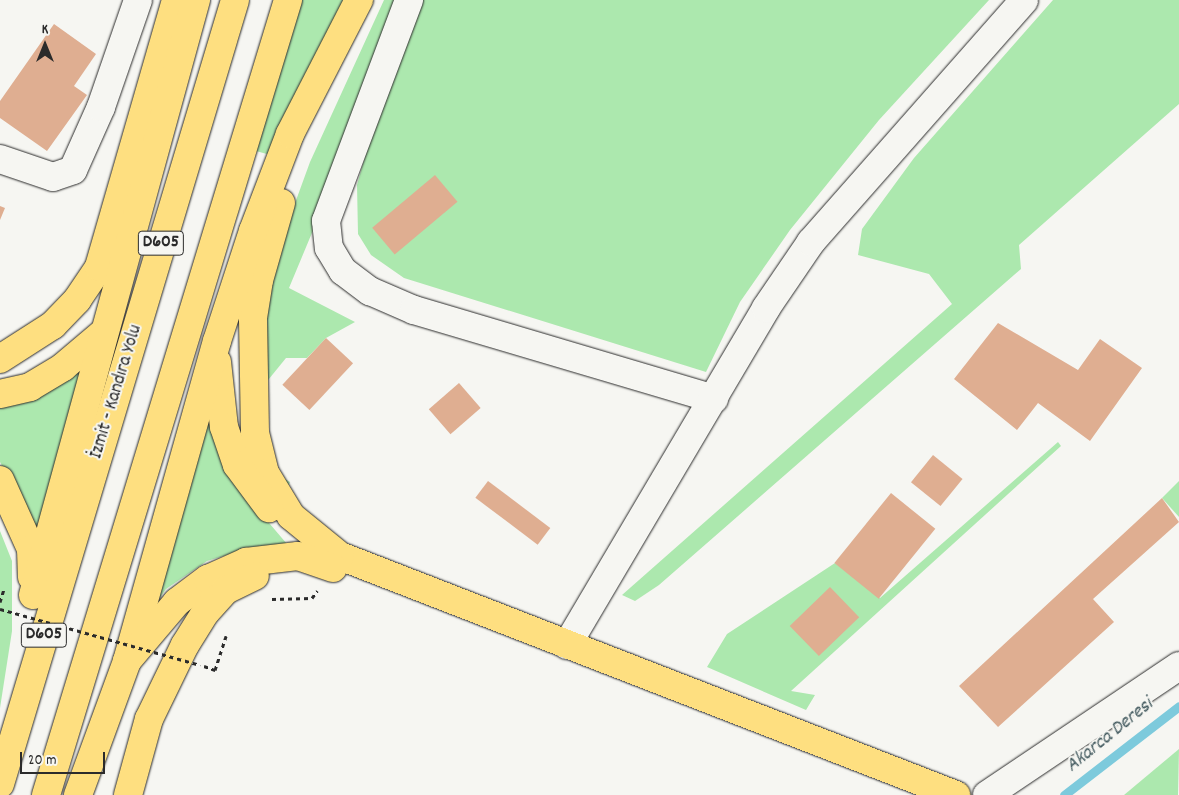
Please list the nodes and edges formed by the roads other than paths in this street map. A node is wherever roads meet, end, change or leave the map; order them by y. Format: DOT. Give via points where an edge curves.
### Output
graph roads {
  1 [pos="138,0"];
  2 [pos="176,0"];
  3 [pos="196,0"];
  4 [pos="235,0"];
  5 [pos="288,0"];
  6 [pos="360,0"];
  7 [pos="375,0"];
  8 [pos="409,0"];
  9 [pos="1024,0"];
  10 [pos="0,160"];
  11 [pos="103,333"];
  12 [pos="217,341"];
  13 [pos="0,359"];
  14 [pos="0,394"];
  15 [pos="714,399"];
  16 [pos="0,480"];
  17 [pos="337,562"];
  18 [pos="33,595"];
  19 [pos="567,645"];
  20 [pos="127,661"];
  21 [pos="36,663"];
  22 [pos="1179,666"];
  23 [pos="0,784"];
  24 [pos="46,795"];
  25 [pos="78,795"];
  26 [pos="128,795"];
  27 [pos="902,795"];
  28 [pos="956,795"];
  29 [pos="987,795"];
  1 -- 10 [label="street" via="101,107 73,170 53,177"];
  2 -- 13 [label="main road" via="99,267 78,300 53,325"];
  3 -- 11 [label="main road"];
  4 -- 21 [label="main road, İzmit - Kandıra Yolu / D605"];
  5 -- 24 [label="main road"];
  6 -- 12 [label="main road" via="287,142"];
  7 -- 17 [label="main road" via="297,162 278,212 259,280 250,357 255,433 265,473 291,516"];
  8 -- 15 [label="street" via="326,221 330,248 343,271 370,290 414,310"];
  9 -- 15 [label="street" via="810,242"];
  11 -- 14 [label="main road" via="63,367 30,387"];
  11 -- 18 [label="main road"];
  12 -- 17 [label="main road" via="224,427 238,465 286,525"];
  12 -- 20 [label="main road"];
  15 -- 19 [label="street"];
  16 -- 18 [label="main road" via="31,550"];
  17 -- 19 [label="main road"];
  17 -- 20 [label="main road" via="298,556 246,562 208,579 177,602"];
  17 -- 26 [label="main road" via="260,574 226,590 206,612 149,719"];
  17 -- 27 [label="main road"];
  18 -- 21 [label="main road"];
  19 -- 28 [label="main road"];
  20 -- 25 [label="main road"];
  21 -- 23 [label="main road, İzmit - Kandıra Yolu / D605"];
  22 -- 29 [label="street"];
}
